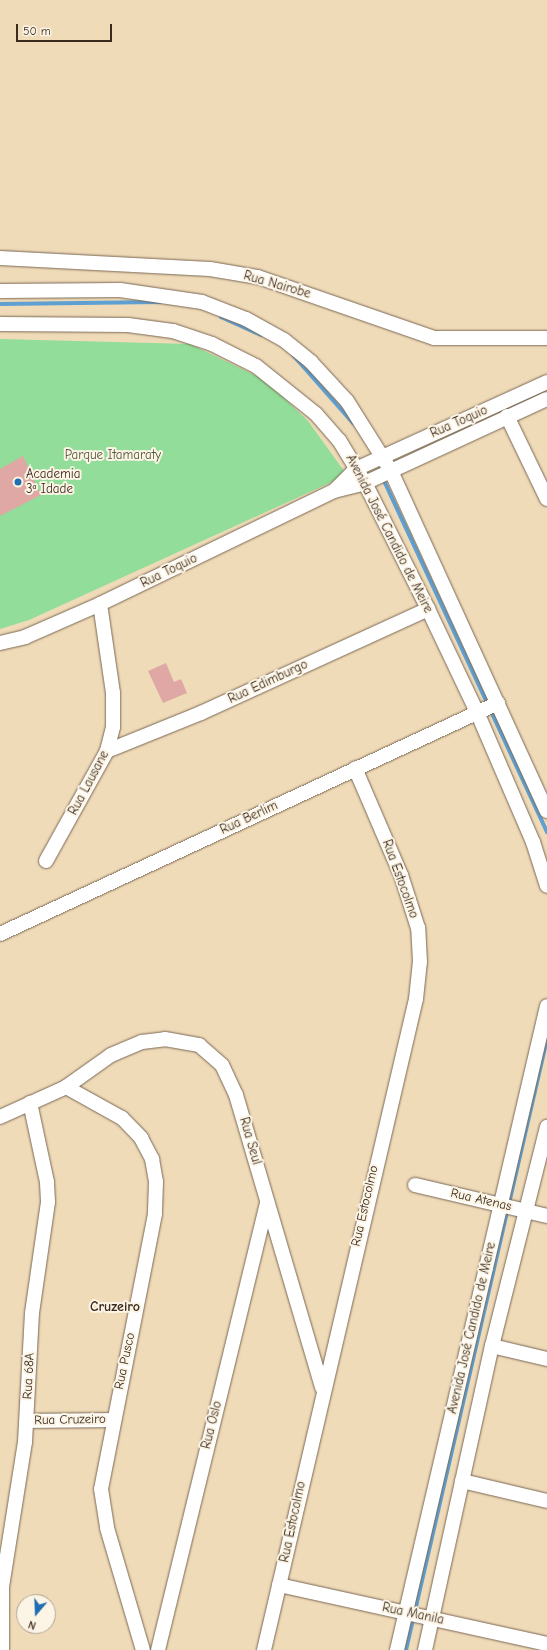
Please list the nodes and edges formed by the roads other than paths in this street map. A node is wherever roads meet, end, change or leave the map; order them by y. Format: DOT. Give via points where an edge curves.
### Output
graph roads {
  1 [pos="0,258"];
  2 [pos="0,291"];
  3 [pos="0,324"];
  4 [pos="547,338"];
  5 [pos="547,382"];
  6 [pos="547,399"];
  7 [pos="507,416"];
  8 [pos="382,456"];
  9 [pos="356,470"];
  10 [pos="391,471"];
  11 [pos="365,483"];
  12 [pos="334,491"];
  13 [pos="547,500"];
  14 [pos="100,604"];
  15 [pos="428,609"];
  16 [pos="0,643"];
  17 [pos="487,708"];
  18 [pos="107,751"];
  19 [pos="355,768"];
  20 [pos="547,811"];
  21 [pos="46,862"];
  22 [pos="547,886"];
  23 [pos="0,934"];
  24 [pos="547,1006"];
  25 [pos="66,1087"];
  26 [pos="30,1103"];
  27 [pos="0,1117"];
  28 [pos="547,1127"];
  29 [pos="415,1184"];
  30 [pos="267,1201"];
  31 [pos="513,1207"];
  32 [pos="547,1216"];
  33 [pos="492,1346"];
  34 [pos="547,1359"];
  35 [pos="323,1388"];
  36 [pos="112,1420"];
  37 [pos="27,1421"];
  38 [pos="462,1481"];
  39 [pos="547,1501"];
  40 [pos="279,1585"];
  41 [pos="1,1588"];
  42 [pos="420,1616"];
  43 [pos="547,1644"];
  44 [pos="2,1650"];
  45 [pos="144,1650"];
  46 [pos="158,1650"];
  47 [pos="264,1650"];
  48 [pos="397,1650"];
  49 [pos="425,1650"];
  1 -- 4 [label="street, Rua Nairobe" via="224,271 266,279 434,338"];
  2 -- 8 [label="street, Avenida José Candido de Meire" via="120,290 202,302 246,319 284,340 333,383"];
  3 -- 9 [label="street, Avenida José Candido de Meire" via="128,325 173,331 212,344 256,366 286,387 339,440"];
  5 -- 8 [label="street, Rua Toquio"];
  6 -- 7 [label="street, Rua Toquio"];
  7 -- 10 [label="street, Rua Toquio"];
  7 -- 13 [label="street"];
  8 -- 9 [label="street, Rua Toquio"];
  8 -- 10 [label="street, Avenida José Candido de Meire"];
  9 -- 11 [label="street, Avenida José Candido de Meire"];
  9 -- 12 [label="street, Rua Toquio"];
  10 -- 11 [label="street, Rua Toquio"];
  10 -- 17 [label="street, Avenida José Candido de Meire"];
  11 -- 12 [label="street, Rua Toquio"];
  11 -- 15 [label="street, Avenida José Candido de Meire"];
  12 -- 14 [label="street, Rua Toquio"];
  14 -- 16 [label="street, Rua Toquio" via="25,637"];
  14 -- 18 [label="street, Rua Lausane" via="114,693 113,727"];
  15 -- 17 [label="street, Avenida José Candido de Meire"];
  15 -- 18 [label="street, Rua Edimburgo" via="201,713"];
  17 -- 19 [label="street, Rua Berlim"];
  17 -- 20 [label="street, Avenida José Candido de Meire"];
  17 -- 22 [label="street, Avenida José Candido de Meire"];
  18 -- 21 [label="street, Rua Lausane"];
  19 -- 23 [label="street, Rua Berlim"];
  19 -- 35 [label="street, Rua Estocolmo" via="401,875 418,928 420,962 416,999"];
  24 -- 31 [label="street, Avenida José Candido de Meire"];
  25 -- 26 [label="street"];
  25 -- 30 [label="street, Rua Seul" via="111,1055 142,1042 165,1039 199,1045 222,1065 236,1095"];
  25 -- 36 [label="street, Rua Pusco" via="122,1118 141,1138 152,1159 156,1182 155,1214"];
  26 -- 27 [label="street"];
  26 -- 37 [label="street, Rua 68A" via="47,1182 48,1202 32,1313"];
  28 -- 31 [label="street, Avenida José Candido de Meire"];
  29 -- 31 [label="street, Rua Atenas"];
  30 -- 35 [label="street, Rua Seul"];
  30 -- 46 [label="street, Rua Oslo"];
  31 -- 32 [label="street, Rua Atenas"];
  31 -- 33 [label="street, Avenida José Candido de Meire"];
  31 -- 42 [label="street, Avenida José Candido de Meire"];
  33 -- 34 [label="street"];
  33 -- 38 [label="street, Avenida José Candido de Meire"];
  35 -- 40 [label="street, Rua Estocolmo"];
  36 -- 37 [label="street, Rua Cruzeiro"];
  36 -- 45 [label="street, Rua Pusco" via="101,1489 103,1510"];
  37 -- 41 [label="street, Rua 68A"];
  38 -- 39 [label="street"];
  38 -- 42 [label="street, Avenida José Candido de Meire"];
  40 -- 42 [label="street, Rua Manila"];
  40 -- 47 [label="street, Rua Estocolmo"];
  41 -- 44 [label="street, Rua 68A"];
  42 -- 43 [label="street, Rua Manila"];
  42 -- 48 [label="street, Avenida José Candido de Meire"];
  42 -- 49 [label="street, Avenida José Candido de Meire"];
}
